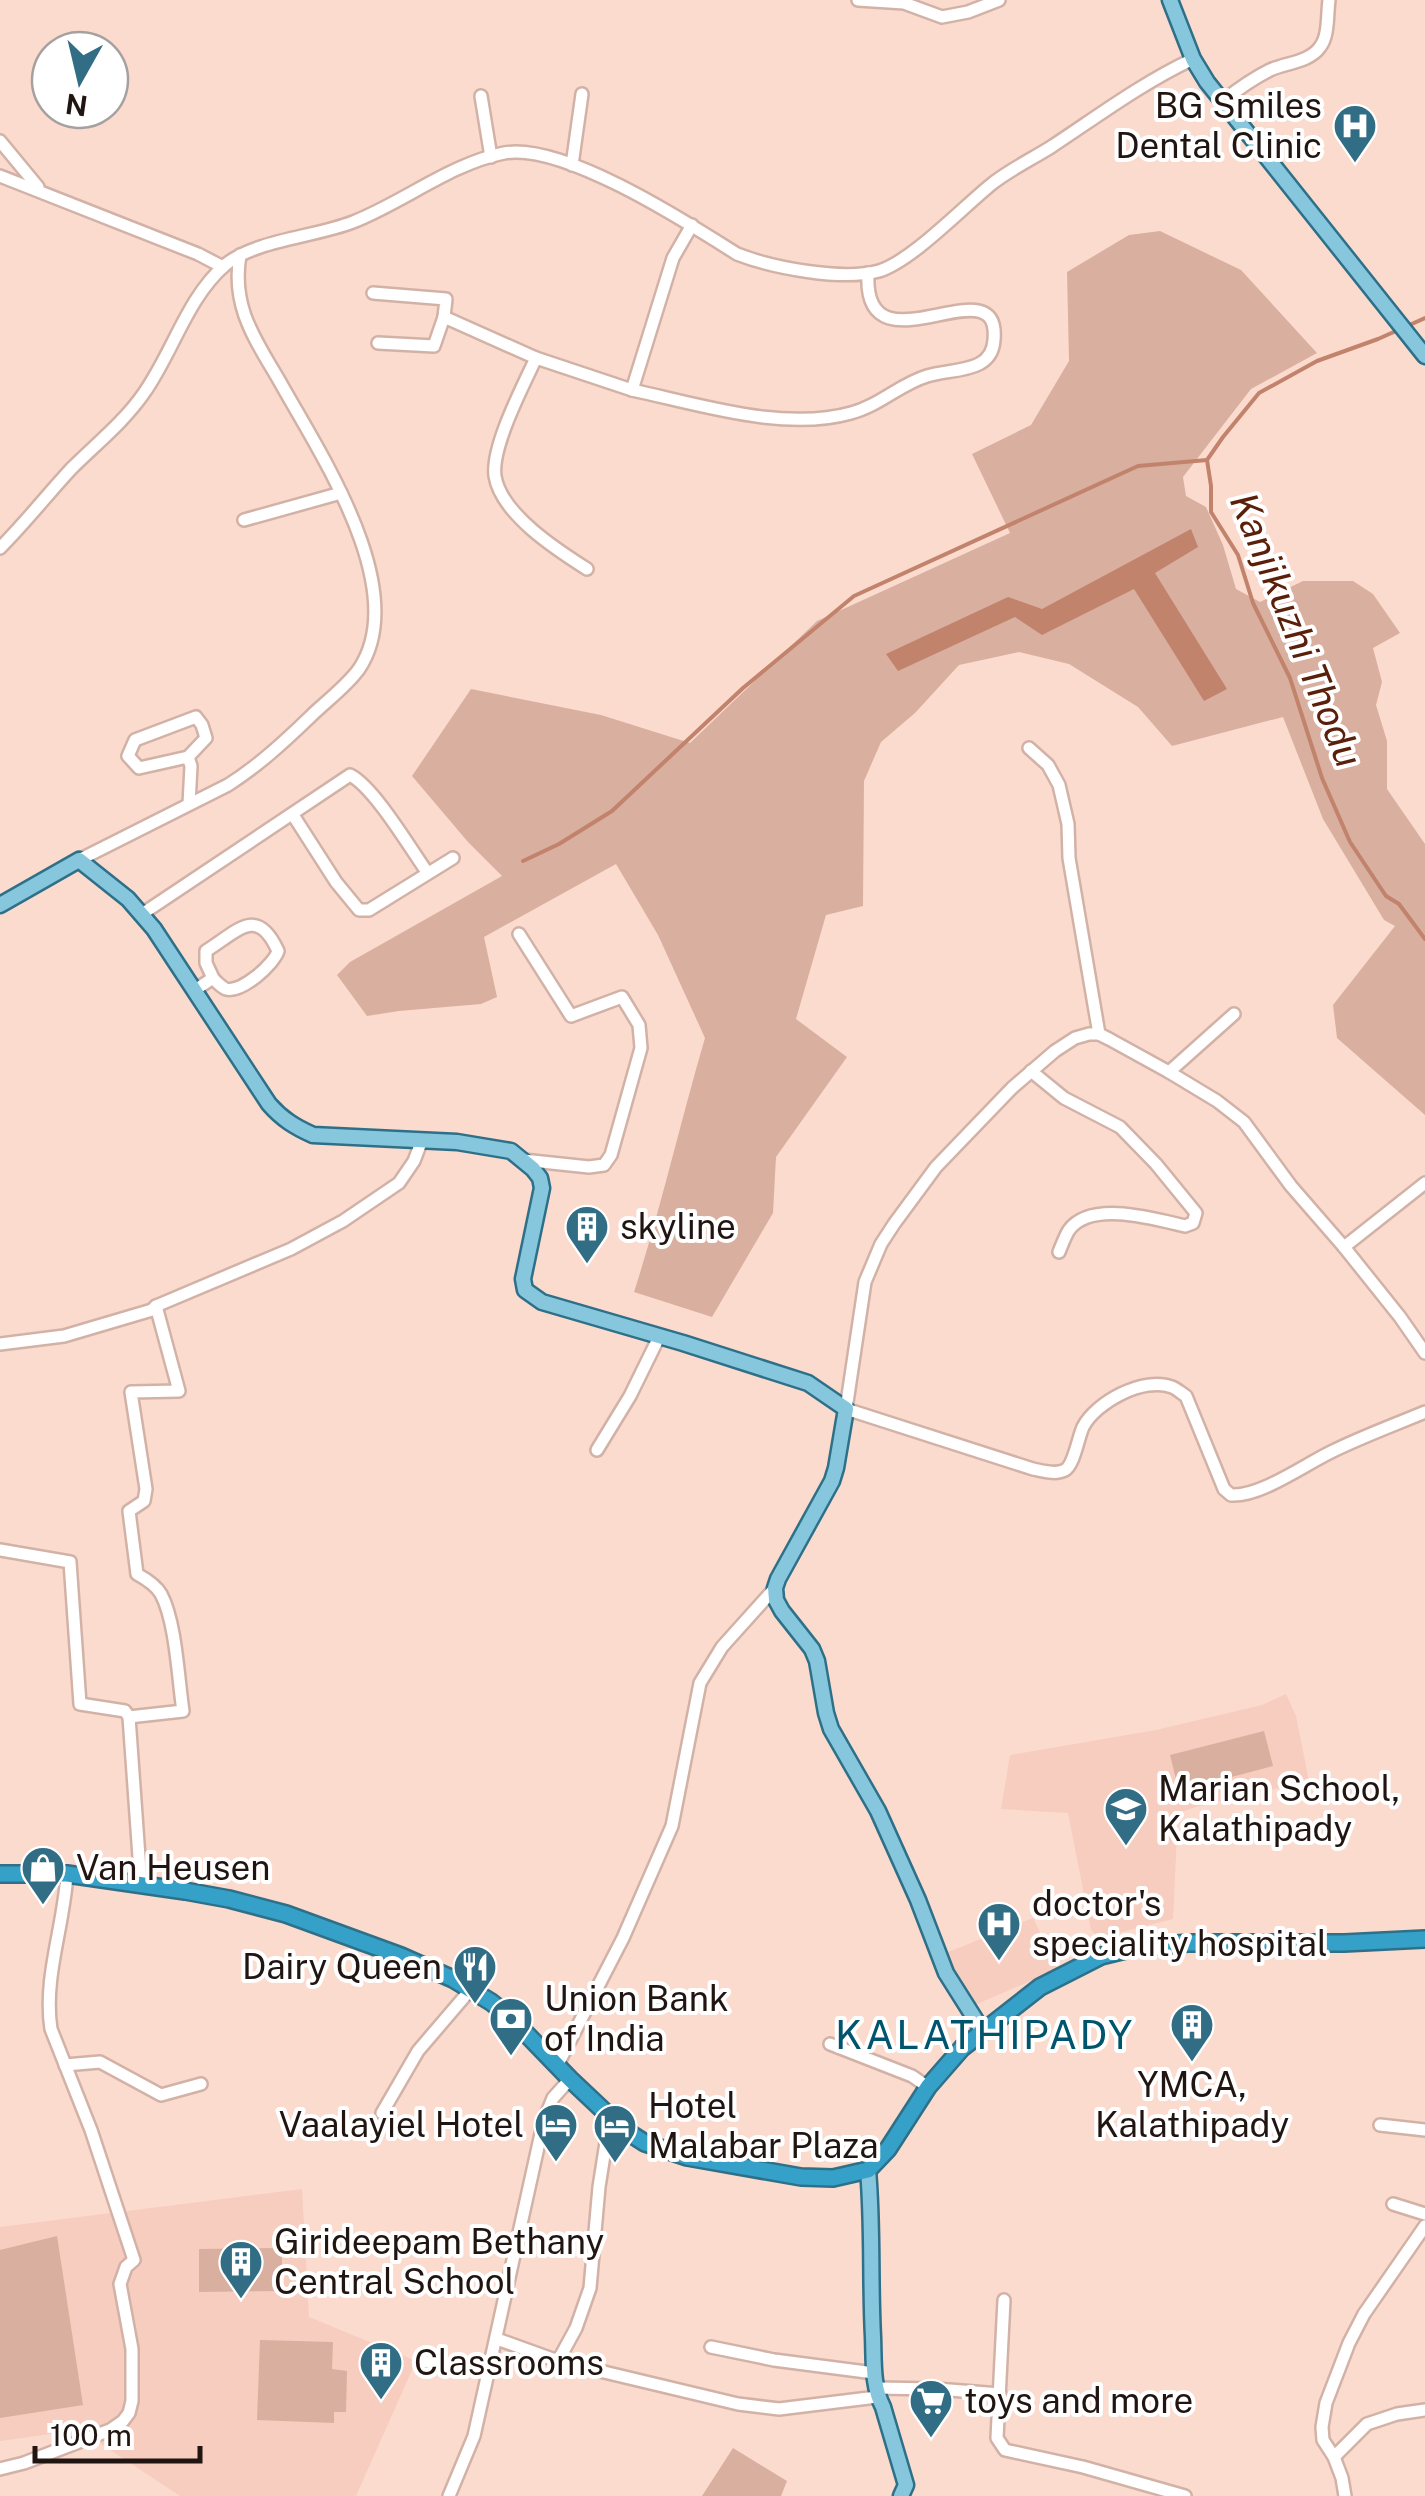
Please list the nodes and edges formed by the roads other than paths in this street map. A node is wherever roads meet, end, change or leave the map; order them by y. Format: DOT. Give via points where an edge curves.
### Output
graph roads {
  1 [pos="858,0"];
  2 [pos="1000,0"];
  3 [pos="1170,0"];
  4 [pos="1328,0"];
  5 [pos="1193,59"];
  6 [pos="582,94"];
  7 [pos="482,96"];
  8 [pos="1222,101"];
  9 [pos="0,141"];
  10 [pos="491,157"];
  11 [pos="572,165"];
  12 [pos="0,176"];
  13 [pos="40,191"];
  14 [pos="692,226"];
  15 [pos="240,255"];
  16 [pos="223,267"];
  17 [pos="868,273"];
  18 [pos="373,293"];
  19 [pos="444,317"];
  20 [pos="378,344"];
  21 [pos="1425,356"];
  22 [pos="536,358"];
  23 [pos="632,390"];
  24 [pos="341,493"];
  25 [pos="244,520"];
  26 [pos="0,548"];
  27 [pos="588,569"];
  28 [pos="1029,748"];
  29 [pos="188,757"];
  30 [pos="190,804"];
  31 [pos="293,815"];
  32 [pos="453,858"];
  33 [pos="79,860"];
  34 [pos="428,872"];
  35 [pos="0,905"];
  36 [pos="142,914"];
  37 [pos="519,934"];
  38 [pos="213,978"];
  39 [pos="195,990"];
  40 [pos="1234,1014"];
  41 [pos="1099,1034"];
  42 [pos="1031,1071"];
  43 [pos="1168,1072"];
  44 [pos="422,1140"];
  45 [pos="523,1160"];
  46 [pos="1425,1183"];
  47 [pos="1344,1247"];
  48 [pos="1059,1252"];
  49 [pos="156,1306"];
  50 [pos="659,1337"];
  51 [pos="0,1344"];
  52 [pos="1425,1353"];
  53 [pos="846,1409"];
  54 [pos="1425,1412"];
  55 [pos="596,1450"];
  56 [pos="0,1550"];
  57 [pos="775,1588"];
  58 [pos="129,1716"];
  59 [pos="0,1874"];
  60 [pos="68,1874"];
  61 [pos="141,1885"];
  62 [pos="1425,1940"];
  63 [pos="471,1989"];
  64 [pos="982,2030"];
  65 [pos="830,2044"];
  66 [pos="66,2065"];
  67 [pos="557,2066"];
  68 [pos="570,2079"];
  69 [pos="201,2084"];
  70 [pos="928,2087"];
  71 [pos="382,2113"];
  72 [pos="610,2117"];
  73 [pos="1380,2125"];
  74 [pos="1425,2130"];
  75 [pos="868,2170"];
  76 [pos="1392,2204"];
  77 [pos="1425,2214"];
  78 [pos="1425,2226"];
  79 [pos="1004,2300"];
  80 [pos="497,2339"];
  81 [pos="711,2347"];
  82 [pos="558,2360"];
  83 [pos="422,2361"];
  84 [pos="489,2372"];
  85 [pos="876,2386"];
  86 [pos="1000,2394"];
  87 [pos="1425,2410"];
  88 [pos="1334,2457"];
  89 [pos="0,2469"];
  90 [pos="907,2492"];
  91 [pos="449,2496"];
  92 [pos="1186,2496"];
  93 [pos="1346,2496"];
  1 -- 2 [label="street" via="904,3 942,17"];
  3 -- 5 [label="main road"];
  4 -- 8 [label="street" via="1319,50 1247,82"];
  5 -- 8 [label="main road"];
  5 -- 17 [label="street" via="996,181 901,260"];
  6 -- 11 [label="street"];
  7 -- 10 [label="street"];
  8 -- 21 [label="main road"];
  9 -- 13 [label="street"];
  10 -- 11 [label="street" via="517,152"];
  10 -- 15 [label="street" via="346,225"];
  11 -- 14 [label="street"];
  12 -- 13 [label="street"];
  13 -- 16 [label="street"];
  14 -- 17 [label="street" via="752,260"];
  14 -- 23 [label="street" via="673,258"];
  15 -- 16 [label="street"];
  15 -- 24 [label="street" via="238,287 248,324"];
  16 -- 26 [label="street" via="133,407"];
  17 -- 23 [label="street" via="866,290 880,314 900,319 976,309 988,315 994,324 989,358 927,376 853,413 818,418 750,416"];
  18 -- 19 [label="street" via="446,299"];
  19 -- 20 [label="street" via="434,346"];
  19 -- 22 [label="street"];
  22 -- 23 [label="street"];
  22 -- 27 [label="street" via="496,452 494,474 520,519"];
  24 -- 25 [label="street"];
  24 -- 30 [label="street" via="375,599 361,664 281,745"];
  28 -- 41 [label="street" via="1059,785"];
  29 -- 29 [label="street" via="139,768 128,756 135,740 196,718 206,738"];
  29 -- 30 [label="street"];
  30 -- 33 [label="street"];
  31 -- 34 [label="street" via="356,777"];
  31 -- 34 [label="street" via="359,910"];
  31 -- 36 [label="street"];
  32 -- 34 [label="street"];
  33 -- 35 [label="main road"];
  33 -- 36 [label="main road"];
  36 -- 39 [label="main road"];
  37 -- 45 [label="street" via="572,1016 622,997 639,1025 641,1048 604,1165"];
  38 -- 38 [label="street" via="206,951 248,924 270,932 278,951 267,969 236,989"];
  38 -- 39 [label="street"];
  39 -- 44 [label="main road" via="280,1117 312,1135"];
  40 -- 43 [label="street"];
  41 -- 42 [label="street" via="1075,1038"];
  41 -- 43 [label="street"];
  42 -- 48 [label="street" via="1064,1098 1120,1127 1196,1213 1185,1226 1113,1213 1086,1217 1070,1228"];
  42 -- 53 [label="street" via="936,1167 881,1244 865,1282"];
  43 -- 47 [label="street" via="1244,1122"];
  44 -- 45 [label="main road" via="511,1150"];
  44 -- 49 [label="street" via="399,1183 343,1221"];
  45 -- 50 [label="main road" via="542,1188 526,1290 542,1302"];
  46 -- 47 [label="street"];
  47 -- 52 [label="street"];
  49 -- 51 [label="street" via="64,1336"];
  49 -- 58 [label="street" via="180,1391 131,1392 146,1488 144,1501 129,1511 137,1574 160,1592 168,1612 182,1711"];
  50 -- 53 [label="main road" via="808,1382"];
  50 -- 55 [label="street"];
  53 -- 54 [label="street" via="1059,1472 1072,1464 1094,1411 1111,1398 1147,1386 1172,1387 1186,1396 1224,1489 1239,1496"];
  53 -- 57 [label="main road" via="832,1481"];
  56 -- 58 [label="street" via="70,1562 80,1704"];
  57 -- 64 [label="main road" via="782,1611 817,1661 832,1729 878,1812 946,1973"];
  57 -- 67 [label="street" via="722,1647 700,1683 672,1826"];
  58 -- 61 [label="street"];
  59 -- 60 [label="highway"];
  60 -- 61 [label="highway"];
  60 -- 66 [label="street" via="48,2005"];
  61 -- 63 [label="highway" via="286,1914"];
  62 -- 64 [label="highway" via="1119,1950 1040,1987"];
  63 -- 67 [label="highway" via="510,2017"];
  63 -- 71 [label="street" via="418,2051"];
  64 -- 70 [label="highway"];
  65 -- 70 [label="street"];
  66 -- 69 [label="street" via="100,2062 161,2095"];
  66 -- 89 [label="street" via="134,2260 120,2284 132,2348 132,2401 123,2422 110,2430"];
  67 -- 68 [label="highway"];
  68 -- 72 [label="highway"];
  68 -- 80 [label="street" via="544,2120"];
  70 -- 75 [label="highway"];
  72 -- 75 [label="highway" via="645,2142 723,2165 801,2178"];
  72 -- 82 [label="street" via="590,2288"];
  73 -- 74 [label="street"];
  75 -- 85 [label="main road"];
  76 -- 77 [label="street"];
  78 -- 88 [label="street" via="1364,2314 1336,2374 1322,2427"];
  79 -- 86 [label="street"];
  80 -- 82 [label="street"];
  80 -- 84 [label="street"];
  81 -- 85 [label="street"];
  82 -- 85 [label="street" via="779,2409"];
  83 -- 84 [label="street"];
  84 -- 91 [label="street" via="474,2436"];
  85 -- 86 [label="street"];
  85 -- 90 [label="main road"];
  86 -- 92 [label="street" via="997,2438 1005,2450"];
  87 -- 88 [label="street" via="1367,2424"];
  88 -- 93 [label="street"];
}
